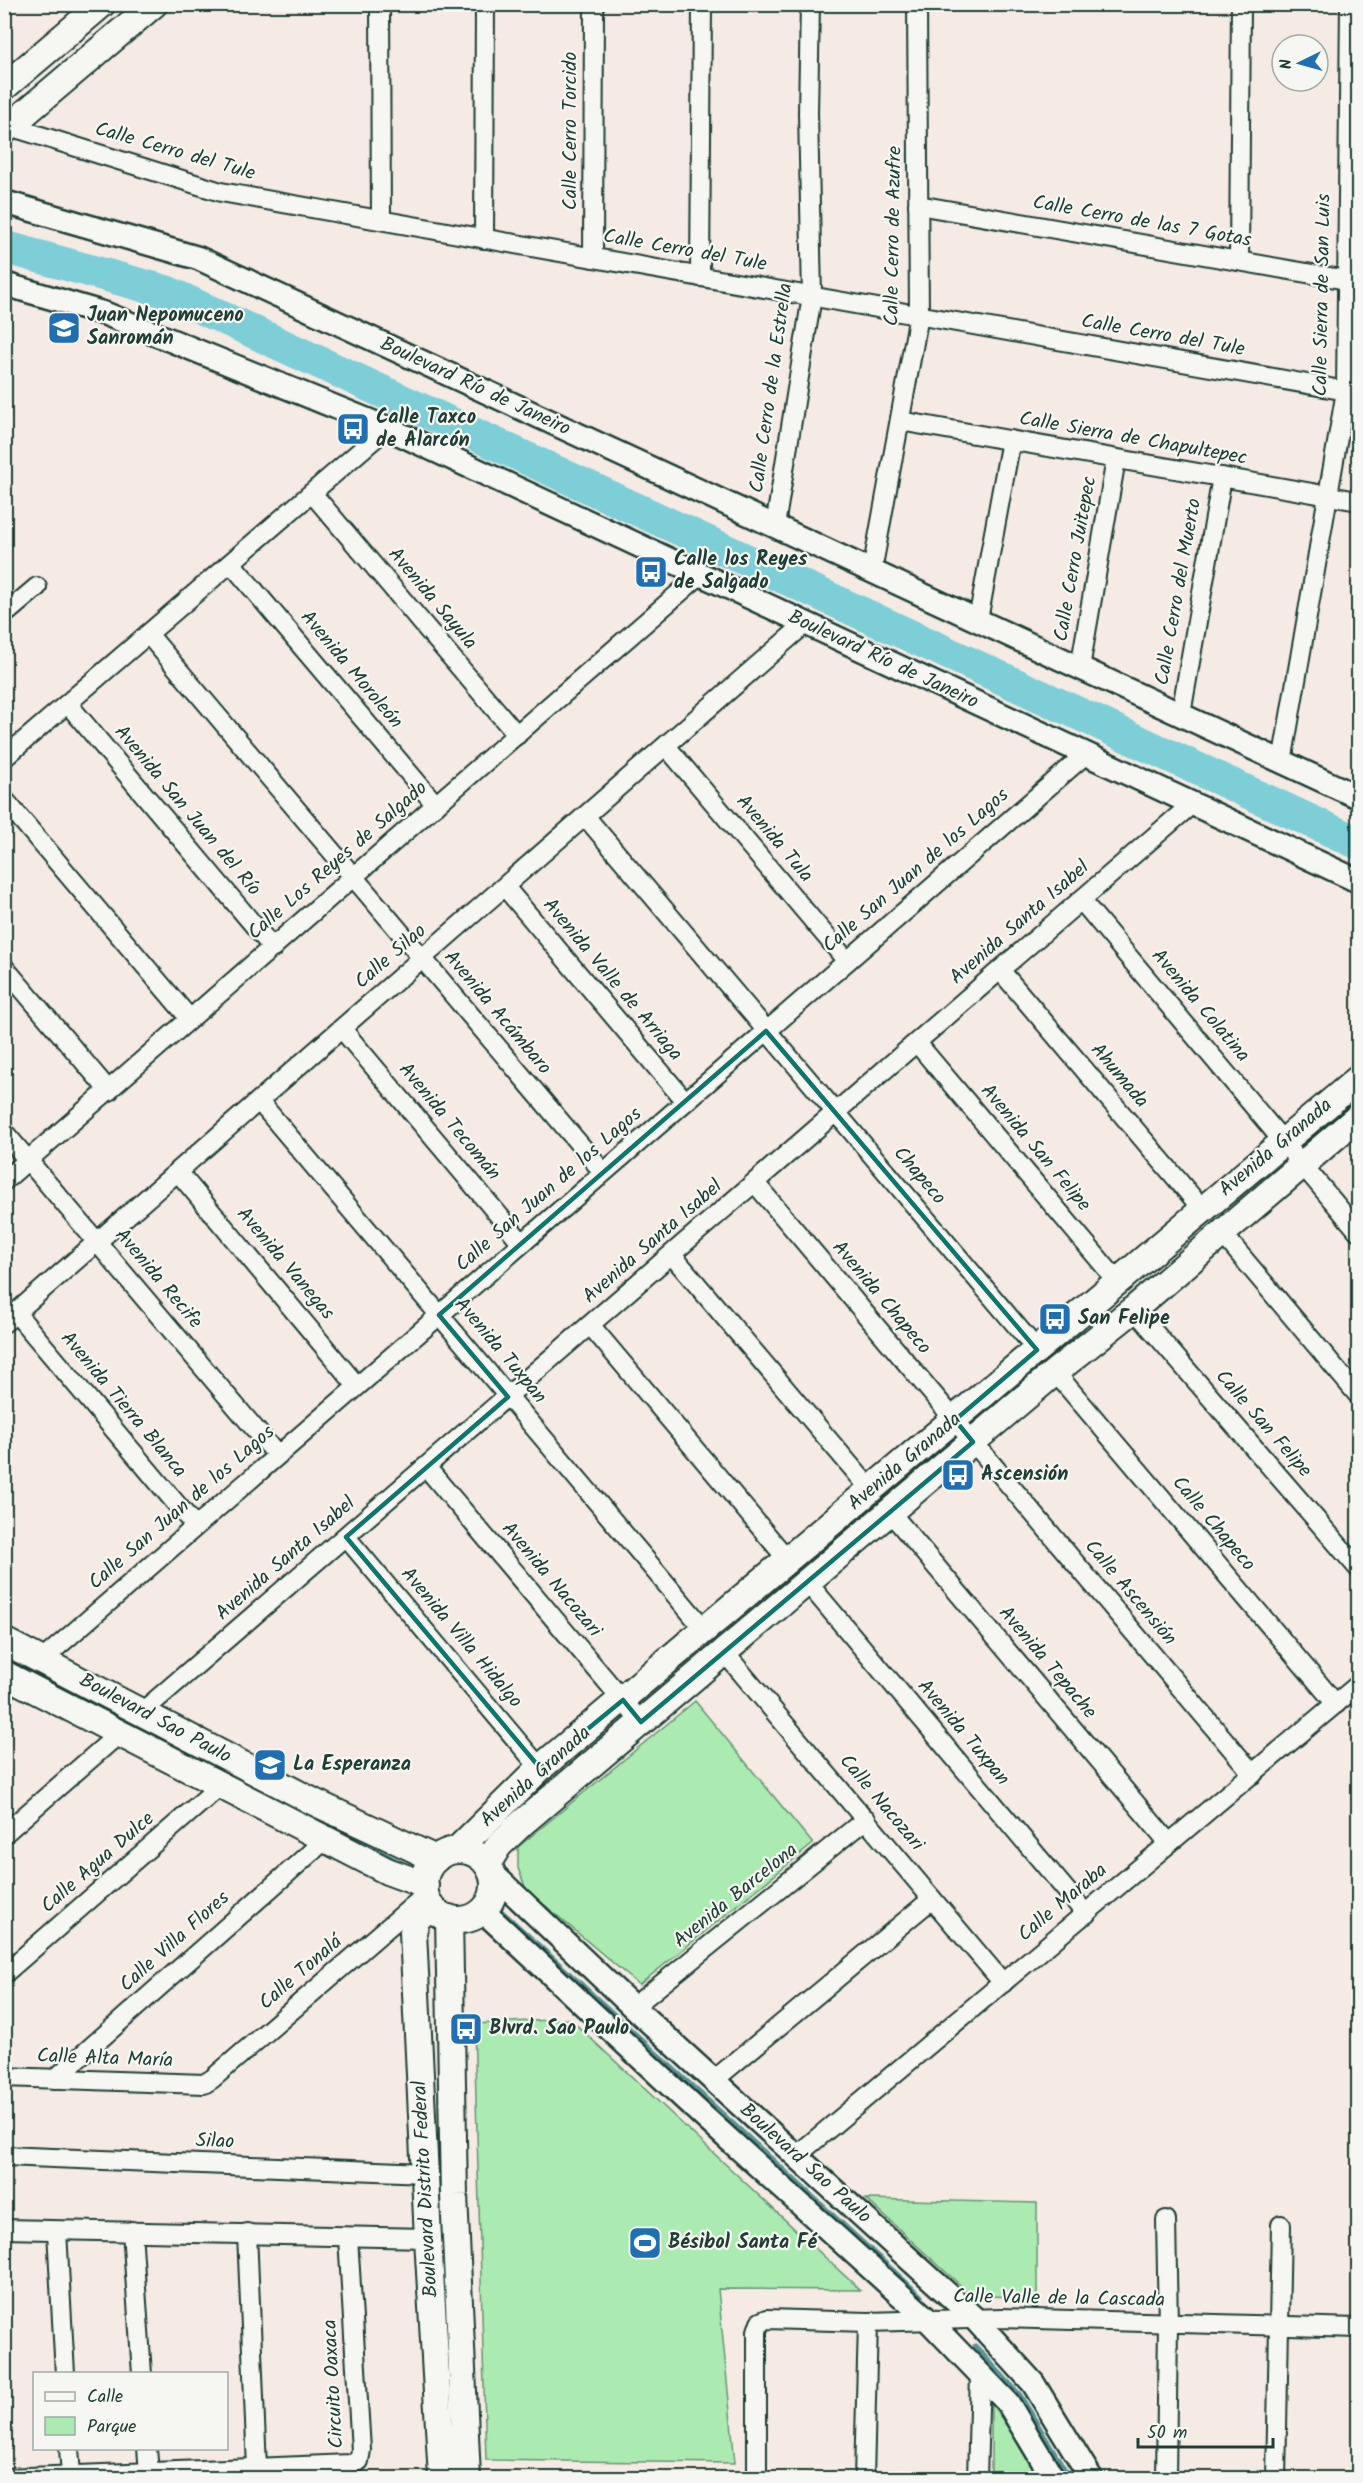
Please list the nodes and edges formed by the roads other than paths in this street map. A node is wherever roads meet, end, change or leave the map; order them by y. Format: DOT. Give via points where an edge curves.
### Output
graph roads {
  1 [pos="102,4"];
  2 [pos="154,4"];
  3 [pos="380,4"];
  4 [pos="485,4"];
  5 [pos="594,4"];
  6 [pos="702,4"];
  7 [pos="810,4"];
  8 [pos="917,4"];
  9 [pos="1241,4"];
  10 [pos="1350,4"];
  11 [pos="4,87"];
  12 [pos="7,128"];
  13 [pos="4,202"];
  14 [pos="918,205"];
  15 [pos="381,220"];
  16 [pos="484,238"];
  17 [pos="593,258"];
  18 [pos="1239,261"];
  19 [pos="700,277"];
  20 [pos="1353,281"];
  21 [pos="4,284"];
  22 [pos="812,296"];
  23 [pos="919,315"];
  24 [pos="1352,392"];
  25 [pos="900,421"];
  26 [pos="387,428"];
  27 [pos="1011,440"];
  28 [pos="1116,459"];
  29 [pos="1222,477"];
  30 [pos="312,493"];
  31 [pos="1328,496"];
  32 [pos="1359,501"];
  33 [pos="775,526"];
  34 [pos="231,563"];
  35 [pos="872,571"];
  36 [pos="701,574"];
  37 [pos="37,587"];
  38 [pos="4,615"];
  39 [pos="978,620"];
  40 [pos="806,624"];
  41 [pos="148,634"];
  42 [pos="1080,668"];
  43 [pos="68,704"];
  44 [pos="1181,714"];
  45 [pos="517,735"];
  46 [pos="666,746"];
  47 [pos="1086,754"];
  48 [pos="4,758"];
  49 [pos="1282,762"];
  50 [pos="1359,797"];
  51 [pos="4,799"];
  52 [pos="1192,804"];
  53 [pos="436,805"];
  54 [pos="585,816"];
  55 [pos="353,877"];
  56 [pos="1359,881"];
  57 [pos="505,887"];
  58 [pos="1082,900"];
  59 [pos="273,948"];
  60 [pos="422,959"];
  61 [pos="847,961"];
  62 [pos="4,967"];
  63 [pos="1000,970"];
  64 [pos="190,1019"];
  65 [pos="342,1029"];
  66 [pos="766,1031"];
  67 [pos="917,1043"];
  68 [pos="1359,1078"];
  69 [pos="109,1090"];
  70 [pos="259,1101"];
  71 [pos="685,1101"];
  72 [pos="836,1113"];
  73 [pos="1359,1117"];
  74 [pos="4,1132"];
  75 [pos="1284,1142"];
  76 [pos="28,1161"];
  77 [pos="1303,1164"];
  78 [pos="178,1172"];
  79 [pos="603,1173"];
  80 [pos="4,1181"];
  81 [pos="755,1183"];
  82 [pos="1203,1210"];
  83 [pos="1359,1231"];
  84 [pos="1221,1232"];
  85 [pos="98,1242"];
  86 [pos="522,1243"];
  87 [pos="672,1255"];
  88 [pos="1118,1282"];
  89 [pos="1134,1309"];
  90 [pos="439,1314"];
  91 [pos="10,1318"];
  92 [pos="591,1326"];
  93 [pos="1037,1350"];
  94 [pos="1055,1372"];
  95 [pos="357,1386"];
  96 [pos="1359,1395"];
  97 [pos="508,1397"];
  98 [pos="955,1420"];
  99 [pos="973,1442"];
  100 [pos="277,1455"];
  101 [pos="427,1468"];
  102 [pos="871,1490"];
  103 [pos="890,1512"];
  104 [pos="195,1526"];
  105 [pos="346,1537"];
  106 [pos="788,1560"];
  107 [pos="1359,1568"];
  108 [pos="807,1582"];
  109 [pos="705,1630"];
  110 [pos="4,1641"];
  111 [pos="724,1652"];
  112 [pos="42,1660"];
  113 [pos="9,1682"];
  114 [pos="1359,1685"];
  115 [pos="623,1700"];
  116 [pos="1336,1704"];
  117 [pos="142,1712"];
  118 [pos="641,1722"];
  119 [pos="120,1733"];
  120 [pos="540,1768"];
  121 [pos="1253,1774"];
  122 [pos="221,1785"];
  123 [pos="866,1819"];
  124 [pos="4,1834"];
  125 [pos="326,1839"];
  126 [pos="1169,1844"];
  127 [pos="447,1854"];
  128 [pos="489,1868"];
  129 [pos="932,1899"];
  130 [pos="433,1901"];
  131 [pos="483,1911"];
  132 [pos="1086,1914"];
  133 [pos="4,1974"];
  134 [pos="1003,1983"];
  135 [pos="633,2007"];
  136 [pos="4,2077"];
  137 [pos="55,2079"];
  138 [pos="714,2080"];
  139 [pos="204,2084"];
  140 [pos="4,2156"];
  141 [pos="796,2156"];
  142 [pos="425,2186"];
  143 [pos="454,2195"];
  144 [pos="1166,2220"];
  145 [pos="1281,2225"];
  146 [pos="4,2229"];
  147 [pos="57,2231"];
  148 [pos="132,2231"];
  149 [pos="246,2233"];
  150 [pos="348,2237"];
  151 [pos="428,2238"];
  152 [pos="974,2318"];
  153 [pos="927,2319"];
  154 [pos="868,2322"];
  155 [pos="1168,2324"];
  156 [pos="1279,2326"];
  157 [pos="1359,2328"];
  158 [pos="65,2372"];
  159 [pos="142,2372"];
  160 [pos="980,2374"];
  161 [pos="69,2450"];
  162 [pos="147,2450"];
  163 [pos="257,2468"];
  164 [pos="149,2472"];
  165 [pos="71,2475"];
  166 [pos="454,2475"];
  167 [pos="103,2476"];
  168 [pos="122,2476"];
  169 [pos="4,2478"];
  170 [pos="757,2478"];
  171 [pos="864,2478"];
  172 [pos="977,2478"];
  173 [pos="1053,2478"];
  174 [pos="1091,2478"];
  175 [pos="1166,2478"];
  176 [pos="1276,2478"];
  1 -- 11 [label="main road"];
  2 -- 12 [label="main road"];
  3 -- 15 [label="street"];
  4 -- 16 [label="street"];
  5 -- 17 [label="street, Calle Cerro Torcido"];
  6 -- 19 [label="street"];
  7 -- 22 [label="street, Calle Cerro de la Estrella"];
  8 -- 14 [label="street, Calle Cerro de Azufre"];
  9 -- 18 [label="street"];
  10 -- 20 [label="street, Calle Sierra de San Luis"];
  12 -- 15 [label="street, Calle Cerro del Tule" via="221,192"];
  13 -- 33 [label="street, Boulevard Río de Janeiro" via="198,258"];
  14 -- 18 [label="street, Calle Cerro de las 7 Gotas"];
  14 -- 23 [label="street, Calle Cerro de Azufre"];
  15 -- 16 [label="street, Calle Cerro del Tule"];
  16 -- 17 [label="street, Calle Cerro del Tule"];
  17 -- 19 [label="street, Calle Cerro del Tule"];
  18 -- 20 [label="street, Calle Cerro de las 7 Gotas"];
  19 -- 22 [label="street, Calle Cerro del Tule"];
  20 -- 24 [label="street, Calle Sierra de San Luis"];
  21 -- 26 [label="street, Boulevard Río de Janeiro" via="106,314"];
  22 -- 23 [label="street, Calle Cerro del Tule"];
  22 -- 33 [label="street, Calle Cerro de la Estrella"];
  23 -- 24 [label="street, Calle Cerro del Tule"];
  23 -- 25 [label="street, Calle Cerro de Azufre"];
  24 -- 31 [label="street, Calle Sierra de San Luis"];
  25 -- 27 [label="street, Calle Sierra de Chapultepec"];
  25 -- 35 [label="street, Calle Cerro de Azufre"];
  26 -- 30 [label="street"];
  26 -- 36 [label="street, Boulevard Río de Janeiro"];
  27 -- 28 [label="street, Calle Sierra de Chapultepec"];
  27 -- 39 [label="street"];
  28 -- 29 [label="street, Calle Sierra de Chapultepec"];
  28 -- 42 [label="street, Calle Cerro Juitepec"];
  29 -- 31 [label="street, Calle Sierra de Chapultepec"];
  29 -- 44 [label="street, Calle Cerro del Muerto"];
  30 -- 34 [label="street"];
  30 -- 45 [label="street, Avenida Sayula"];
  31 -- 32 [label="street, Calle Sierra de Chapultepec"];
  31 -- 49 [label="street, Calle Sierra de San Luis"];
  33 -- 35 [label="street, Boulevard Río de Janeiro"];
  34 -- 41 [label="street"];
  34 -- 53 [label="street, Avenida Moroleón"];
  35 -- 39 [label="street, Boulevard Río de Janeiro"];
  36 -- 40 [label="street, Boulevard Río de Janeiro"];
  36 -- 45 [label="street, Calle Los Reyes de Salgado"];
  37 -- 38 [label="street"];
  39 -- 42 [label="street, Boulevard Río de Janeiro"];
  40 -- 46 [label="street, Calle Silao"];
  40 -- 47 [label="street, Boulevard Río de Janeiro"];
  41 -- 43 [label="street"];
  41 -- 55 [label="street, Avenida Acámbaro"];
  42 -- 44 [label="street, Boulevard Río de Janeiro"];
  43 -- 48 [label="street"];
  43 -- 59 [label="street, Avenida San Juan del Río"];
  44 -- 49 [label="street, Boulevard Río de Janeiro"];
  45 -- 53 [label="street, Calle Los Reyes de Salgado"];
  46 -- 54 [label="street, Calle Silao"];
  46 -- 61 [label="street, Avenida Tula"];
  47 -- 52 [label="street, Boulevard Río de Janeiro"];
  47 -- 61 [label="street, Calle San Juan de los Lagos"];
  49 -- 50 [label="street, Boulevard Río de Janeiro"];
  51 -- 64 [label="street"];
  52 -- 56 [label="street, Boulevard Río de Janeiro"];
  52 -- 58 [label="street, Avenida Santa Isabel"];
  53 -- 55 [label="street, Calle Los Reyes de Salgado"];
  54 -- 57 [label="street, Calle Silao"];
  54 -- 66 [label="street"];
  55 -- 59 [label="street, Calle Los Reyes de Salgado"];
  55 -- 60 [label="street, Avenida Acámbaro"];
  57 -- 60 [label="street, Calle Silao"];
  57 -- 71 [label="street, Avenida Valle de Arriaga"];
  58 -- 63 [label="street, Avenida Santa Isabel"];
  58 -- 75 [label="street, Avenida Colatina"];
  59 -- 64 [label="street, Calle Los Reyes de Salgado"];
  60 -- 65 [label="street, Calle Silao"];
  60 -- 79 [label="street, Avenida Acámbaro"];
  61 -- 66 [label="street, Calle San Juan de los Lagos"];
  62 -- 69 [label="street"];
  63 -- 67 [label="street, Avenida Santa Isabel"];
  63 -- 82 [label="street, Ahumada"];
  64 -- 69 [label="street, Calle Los Reyes de Salgado"];
  65 -- 70 [label="street, Calle Silao"];
  65 -- 86 [label="street, Avenida Tecomán"];
  66 -- 71 [label="street, Calle San Juan de los Lagos"];
  66 -- 72 [label="street, Chapeco"];
  67 -- 72 [label="street, Avenida Santa Isabel"];
  67 -- 88 [label="street, Avenida San Felipe"];
  68 -- 75 [label="main road, Avenida Granada"];
  69 -- 76 [label="street, Calle Los Reyes de Salgado"];
  70 -- 78 [label="street, Calle Silao"];
  70 -- 90 [label="street, Avenida Tuxpan"];
  71 -- 79 [label="street, Calle San Juan de los Lagos"];
  72 -- 81 [label="street, Avenida Santa Isabel"];
  72 -- 93 [label="street, Chapeco"];
  73 -- 77 [label="main road, Avenida Granada"];
  74 -- 76 [label="street, Avenida Recife"];
  75 -- 77 [label="street, Avenida Colatina"];
  75 -- 82 [label="main road, Avenida Granada"];
  76 -- 80 [label="street, Calle Los Reyes de Salgado"];
  76 -- 85 [label="street, Avenida Recife"];
  77 -- 83 [label="street, Avenida Colatina"];
  77 -- 84 [label="main road, Avenida Granada"];
  78 -- 85 [label="street, Calle Silao"];
  78 -- 95 [label="street, Avenida Vanegas"];
  79 -- 86 [label="street, Calle San Juan de los Lagos"];
  81 -- 87 [label="street, Avenida Santa Isabel"];
  81 -- 98 [label="street, Avenida Chapeco"];
  82 -- 88 [label="main road, Avenida Granada"];
  84 -- 89 [label="main road, Avenida Granada"];
  84 -- 96 [label="street"];
  85 -- 91 [label="street, Calle Silao"];
  85 -- 100 [label="street, Avenida Recife"];
  86 -- 90 [label="street, Calle San Juan de los Lagos"];
  87 -- 92 [label="street, Avenida Santa Isabel"];
  87 -- 102 [label="street"];
  88 -- 93 [label="main road, Avenida Granada"];
  89 -- 94 [label="main road, Avenida Granada"];
  89 -- 107 [label="street, Calle San Felipe"];
  90 -- 95 [label="street, Calle San Juan de los Lagos"];
  90 -- 97 [label="street, Avenida Tuxpan"];
  91 -- 104 [label="street, Avenida Tierra Blanca"];
  92 -- 97 [label="street, Avenida Santa Isabel"];
  92 -- 106 [label="street"];
  93 -- 98 [label="main road, Avenida Granada"];
  94 -- 99 [label="main road, Avenida Granada"];
  94 -- 116 [label="street, Calle Chapeco"];
  95 -- 100 [label="street, Calle San Juan de los Lagos"];
  97 -- 101 [label="street, Avenida Santa Isabel"];
  97 -- 109 [label="street, Avenida Tuxpan"];
  98 -- 99 [label="street, Avenida Chapeco"];
  98 -- 102 [label="main road, Avenida Granada"];
  99 -- 103 [label="main road, Avenida Granada"];
  99 -- 121 [label="street, Calle Ascensión"];
  100 -- 104 [label="street, Calle San Juan de los Lagos"];
  101 -- 105 [label="street, Avenida Santa Isabel"];
  101 -- 115 [label="street, Avenida Nacozari"];
  102 -- 106 [label="main road, Avenida Granada"];
  103 -- 108 [label="main road, Avenida Granada"];
  103 -- 126 [label="street, Avenida Tepache"];
  104 -- 112 [label="street, Calle San Juan de los Lagos"];
  105 -- 117 [label="street, Avenida Santa Isabel"];
  105 -- 120 [label="street, Avenida Villa Hidalgo"];
  106 -- 109 [label="main road, Avenida Granada"];
  108 -- 111 [label="main road, Avenida Granada"];
  108 -- 132 [label="street, Avenida Tuxpan"];
  109 -- 115 [label="main road, Avenida Granada"];
  110 -- 112 [label="main road, Boulevard Sao Paulo"];
  111 -- 118 [label="main road, Avenida Granada"];
  111 -- 123 [label="street, Calle Nacozari"];
  112 -- 117 [label="main road, Boulevard Sao Paulo"];
  113 -- 119 [label="main road, Boulevard Sao Paulo"];
  114 -- 116 [label="street, Calle Maraba"];
  115 -- 118 [label="street, Avenida Nacozari"];
  115 -- 120 [label="main road, Avenida Granada"];
  116 -- 121 [label="street, Calle Maraba"];
  117 -- 127 [label="main road, Boulevard Sao Paulo" via="314,1802"];
  118 -- 128 [label="main road, Avenida Granada" via="499,1845"];
  119 -- 122 [label="main road, Boulevard Sao Paulo"];
  119 -- 124 [label="street"];
  120 -- 127 [label="main road, Avenida Granada"];
  121 -- 126 [label="street, Calle Maraba"];
  122 -- 125 [label="main road, Boulevard Sao Paulo"];
  122 -- 133 [label="street, Calle Agua Dulce"];
  123 -- 129 [label="street, Calle Nacozari"];
  123 -- 135 [label="street, Avenida Barcelona"];
  125 -- 130 [label="main road, Boulevard Sao Paulo"];
  125 -- 137 [label="street, Calle Villa Flores"];
  126 -- 132 [label="street, Calle Maraba"];
  127 -- 128 [label="main road" via="468,1851"];
  127 -- 130 [label="main road" via="430,1866"];
  128 -- 131 [label="main road" via="493,1893"];
  128 -- 135 [label="street, Boulevard Sao Paulo"];
  129 -- 134 [label="street, Calle Nacozari"];
  129 -- 138 [label="street"];
  130 -- 131 [label="main road" via="461,1920"];
  130 -- 139 [label="street, Calle Tonalá"];
  130 -- 142 [label="main road, Boulevard Distrito Federal" via="417,1918 413,1932"];
  130 -- 143 [label="main road, Boulevard Distrito Federal"];
  131 -- 153 [label="street, Boulevard Sao Paulo"];
  132 -- 134 [label="street, Calle Maraba"];
  134 -- 141 [label="street, Calle Maraba"];
  135 -- 138 [label="street, Boulevard Sao Paulo"];
  136 -- 137 [label="street, Calle Alta María"];
  137 -- 139 [label="street, Calle Alta María"];
  138 -- 141 [label="street, Boulevard Sao Paulo"];
  140 -- 142 [label="street, Silao"];
  141 -- 152 [label="street, Boulevard Sao Paulo"];
  142 -- 143 [label="street, Silao"];
  142 -- 151 [label="main road, Boulevard Distrito Federal"];
  143 -- 166 [label="main road, Boulevard Distrito Federal"];
  144 -- 155 [label="street"];
  145 -- 156 [label="street"];
  146 -- 147 [label="street"];
  147 -- 148 [label="street"];
  147 -- 158 [label="street"];
  148 -- 149 [label="street"];
  148 -- 159 [label="street"];
  149 -- 150 [label="street"];
  149 -- 163 [label="street"];
  150 -- 151 [label="street"];
  150 -- 163 [label="street, Circuito Oaxaca" via="362,2450 359,2461"];
  151 -- 166 [label="main road, Boulevard Distrito Federal"];
  152 -- 153 [label="street, Calle Valle de la Cascada"];
  152 -- 155 [label="street, Calle Valle de la Cascada"];
  152 -- 174 [label="street, Boulevard Sao Paulo" via="1033,2383"];
  153 -- 154 [label="street, Calle Valle de la Cascada"];
  153 -- 160 [label="street, Boulevard Sao Paulo"];
  154 -- 170 [label="street, Calle Valle de la Cascada" via="760,2322"];
  154 -- 171 [label="street"];
  155 -- 156 [label="street, Calle Valle de la Cascada"];
  155 -- 175 [label="street"];
  156 -- 157 [label="street, Calle Valle de la Cascada"];
  156 -- 176 [label="street"];
  160 -- 172 [label="street"];
  160 -- 173 [label="street, Boulevard Sao Paulo" via="1008,2403"];
  161 -- 165 [label="street"];
  162 -- 164 [label="street"];
  163 -- 164 [label="street, Circuito Oaxaca"];
  164 -- 168 [label="street, Circuito Oaxaca"];
  165 -- 167 [label="street, Circuito Oaxaca"];
  165 -- 169 [label="street, Circuito Oaxaca"];
  167 -- 168 [label="street, Circuito Oaxaca"];
}
